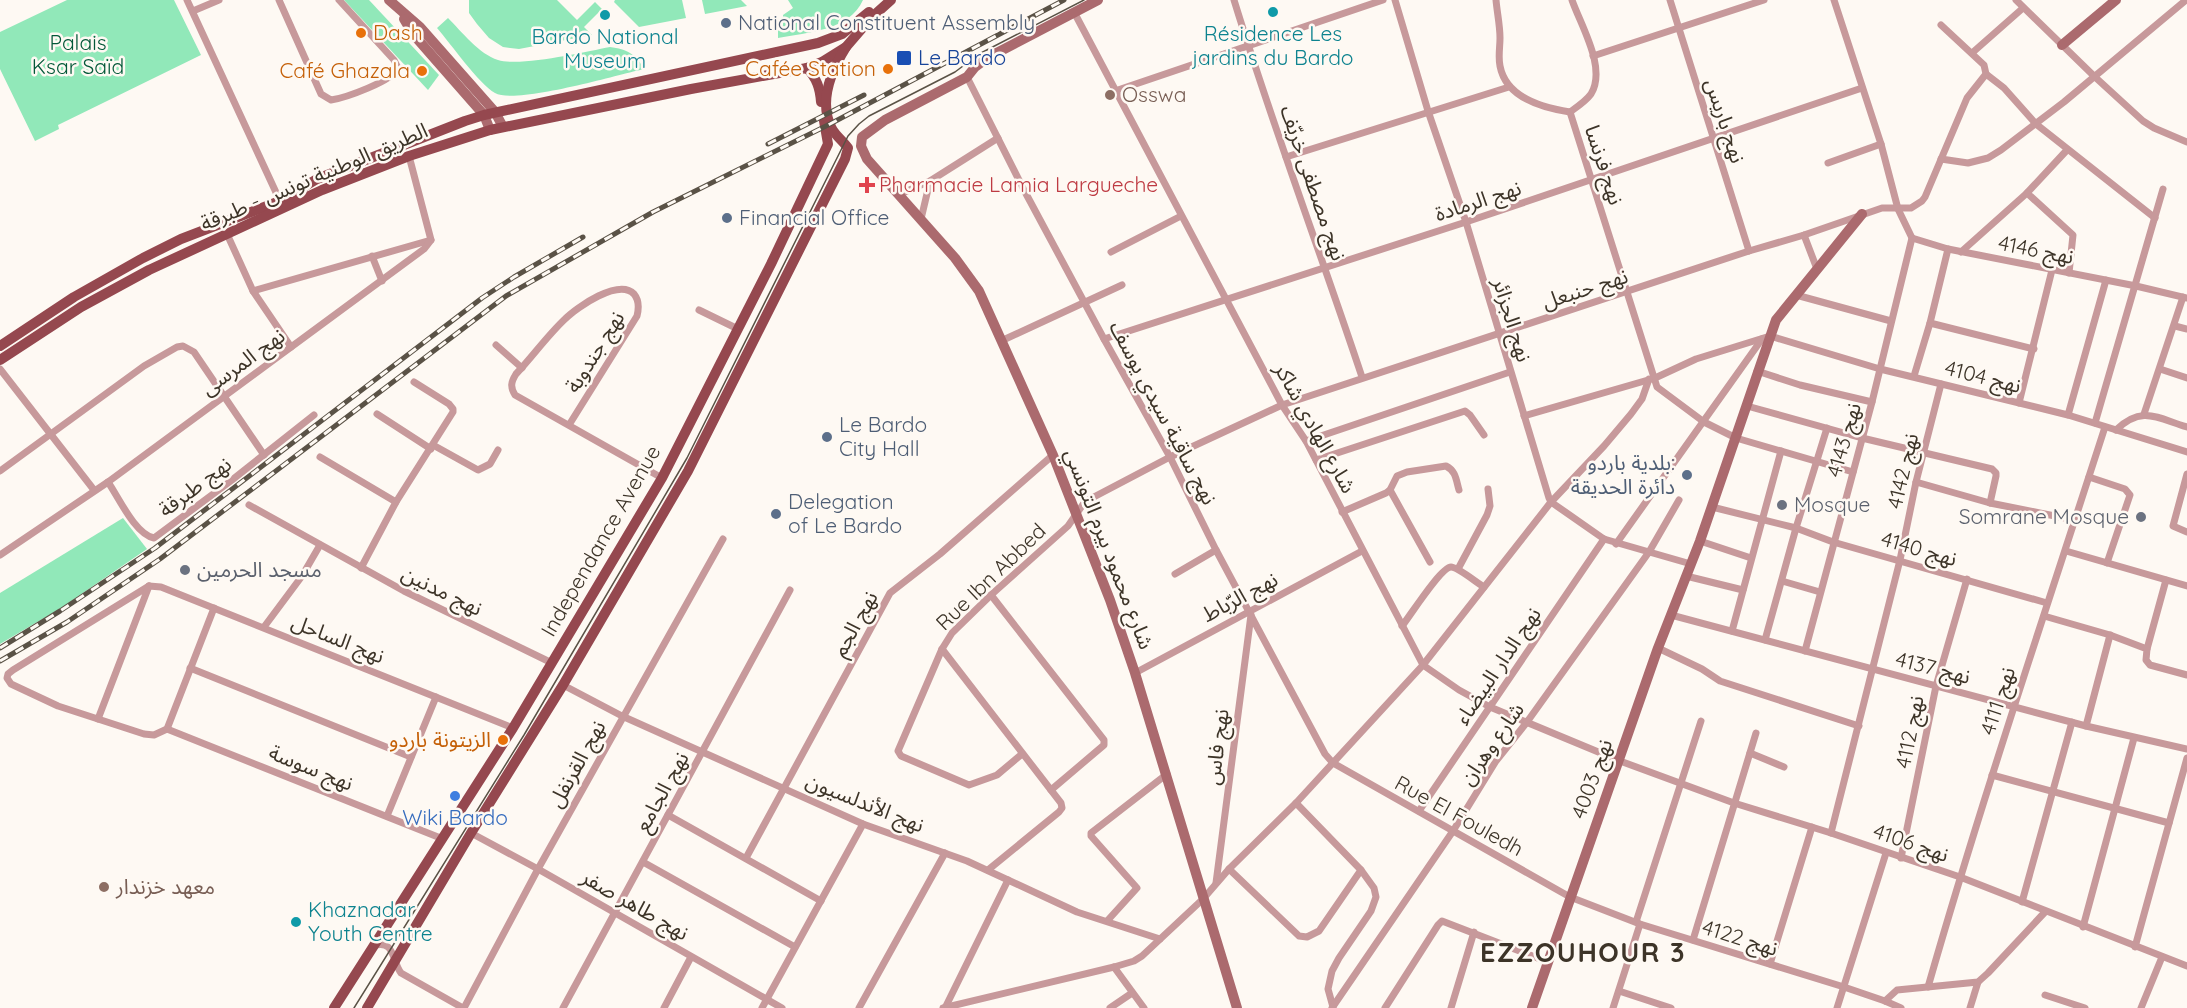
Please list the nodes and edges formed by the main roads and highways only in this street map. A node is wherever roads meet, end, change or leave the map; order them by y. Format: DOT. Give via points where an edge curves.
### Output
graph roads {
  1 [pos="389,0"];
  2 [pos="882,0"];
  3 [pos="891,0"];
  4 [pos="1098,0"];
  5 [pos="2116,0"];
  6 [pos="2063,46"];
  7 [pos="846,47"];
  8 [pos="764,54"];
  9 [pos="807,68"];
  10 [pos="688,70"];
  11 [pos="768,74"];
  12 [pos="607,87"];
  13 [pos="691,89"];
  14 [pos="611,106"];
  15 [pos="490,114"];
  16 [pos="503,127"];
  17 [pos="490,130"];
  18 [pos="1862,214"];
  19 [pos="0,346"];
  20 [pos="0,360"];
  21 [pos="334,1008"];
  22 [pos="367,1008"];
  23 [pos="1237,1008"];
  24 [pos="1532,1008"];
  1 -- 15 [label="main road" via="420,27"];
  2 -- 8 [label="main road, الطريق الوطنية تونس - طبرقة" via="836,37"];
  3 -- 7 [label="main road, الطريق الوطنية تونس - طبرقة"];
  4 -- 23 [label="main road, شارع محمود بيرم التونسي" via="987,58 967,77 877,124 862,138 861,146 867,159 979,291 1053,456 1135,673"];
  5 -- 6 [label="main road"];
  7 -- 9 [label="main road, الطريق الوطنية تونس - طبرقة"];
  7 -- 22 [label="main road" via="826,94 830,124 848,148 845,159 688,471"];
  8 -- 10 [label="main road, الطريق الوطنية تونس - طبرقة"];
  8 -- 11 [label="main road"];
  9 -- 11 [label="main road, الطريق الوطنية تونس - طبرقة"];
  9 -- 21 [label="main road, Independance Avenue" via="820,89 828,144 738,329 662,478 552,663"];
  10 -- 12 [label="main road, الطريق الوطنية تونس - طبرقة"];
  10 -- 13 [label="main road"];
  11 -- 13 [label="main road, الطريق الوطنية تونس - طبرقة"];
  12 -- 14 [label="main road"];
  12 -- 15 [label="main road, الطريق الوطنية تونس - طبرقة"];
  13 -- 14 [label="main road, الطريق الوطنية تونس - طبرقة"];
  14 -- 16 [label="main road, الطريق الوطنية تونس - طبرقة"];
  15 -- 16 [label="main road"];
  15 -- 17 [label="main road"];
  15 -- 19 [label="main road, الطريق الوطنية تونس - طبرقة" via="317,179 280,201 181,239 74,297"];
  16 -- 17 [label="main road, الطريق الوطنية تونس - طبرقة"];
  17 -- 20 [label="main road, الطريق الوطنية تونس - طبرقة" via="322,190 166,262 98,296"];
  18 -- 24 [label="main road, نهج 4003" via="1766,337 1747,406 1700,542 1658,648"];
}
